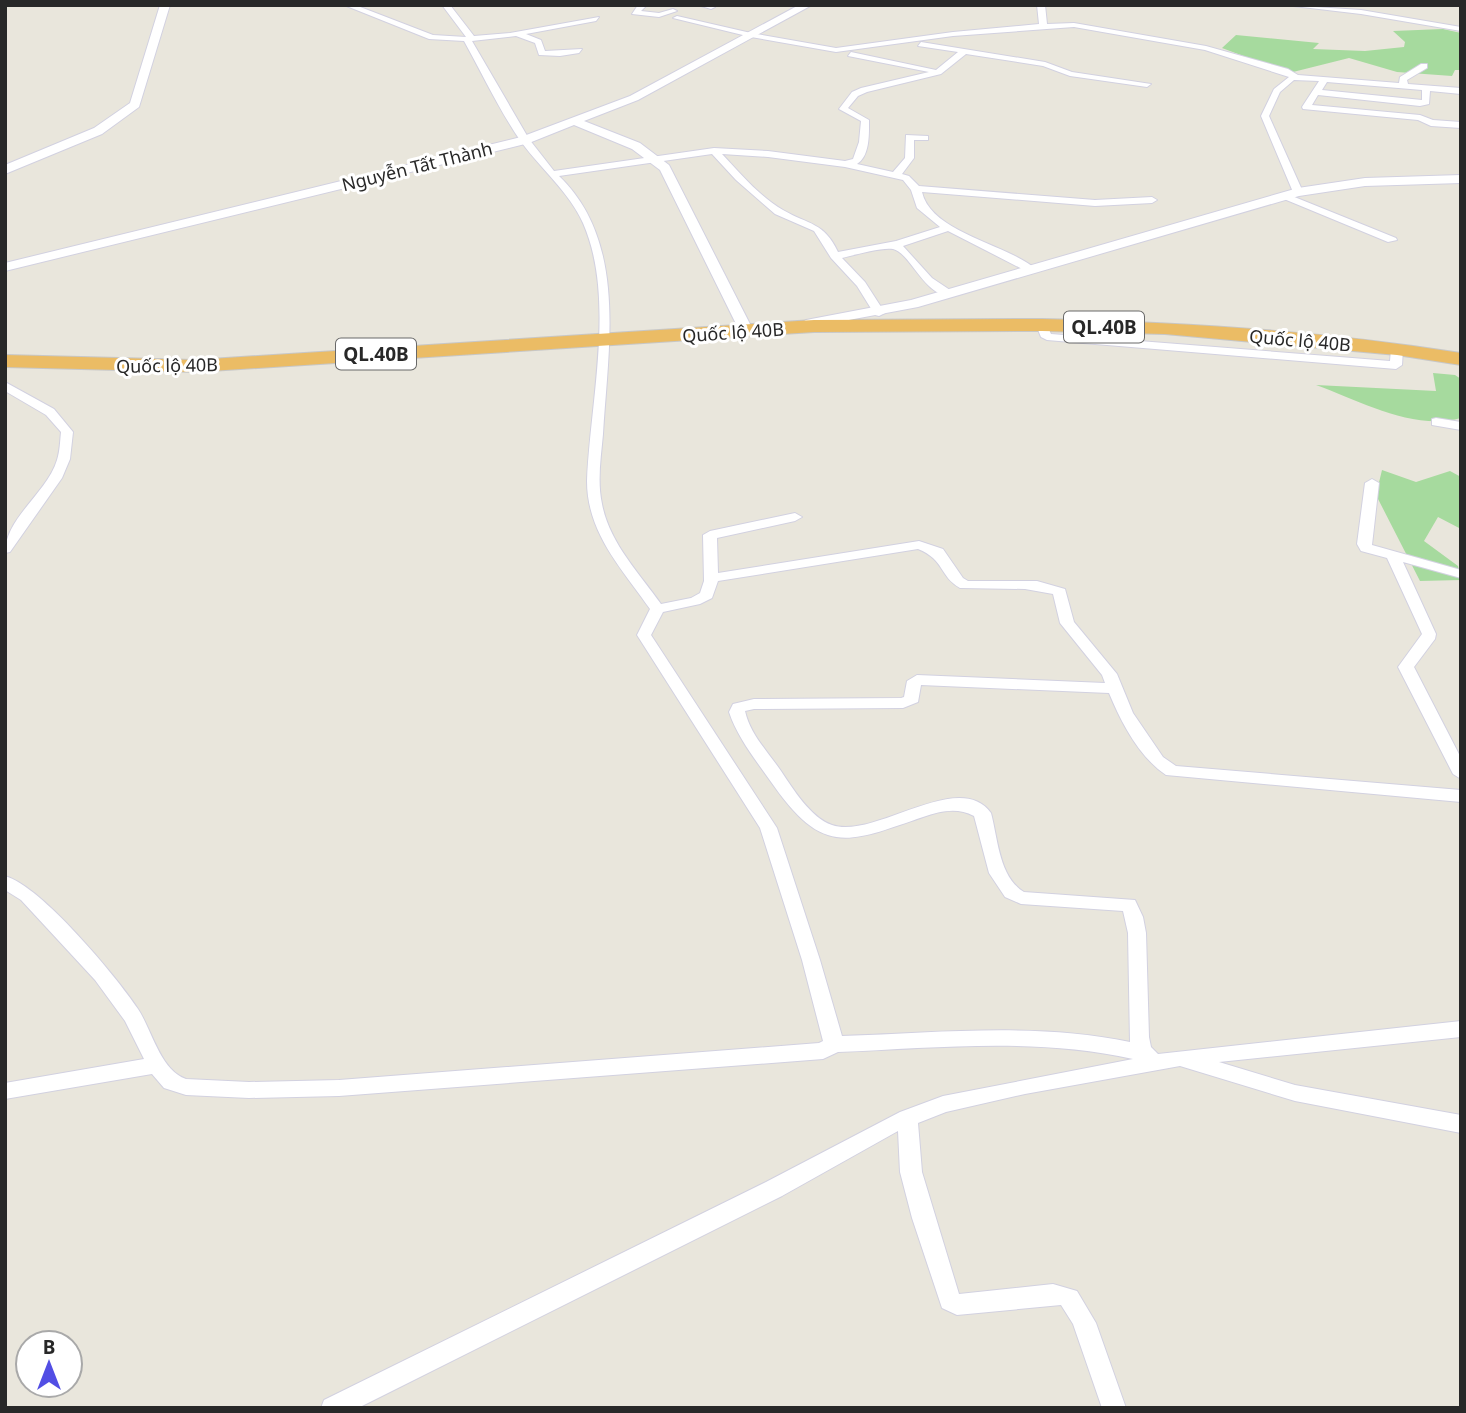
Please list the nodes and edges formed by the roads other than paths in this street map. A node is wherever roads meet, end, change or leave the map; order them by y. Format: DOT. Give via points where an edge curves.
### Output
graph roads {
  1 [pos="165,5"];
  2 [pos="348,5"];
  3 [pos="446,5"];
  4 [pos="643,5"];
  5 [pos="702,5"];
  6 [pos="807,5"];
  7 [pos="1041,5"];
  8 [pos="1289,5"];
  9 [pos="711,7"];
  10 [pos="675,14"];
  11 [pos="688,14"];
  12 [pos="659,15"];
  13 [pos="596,19"];
  14 [pos="1043,26"];
  15 [pos="1461,29"];
  16 [pos="518,34"];
  17 [pos="751,35"];
  18 [pos="469,39"];
  19 [pos="905,42"];
  20 [pos="932,46"];
  21 [pos="836,50"];
  22 [pos="579,51"];
  23 [pos="965,51"];
  24 [pos="924,55"];
  25 [pos="1424,66"];
  26 [pos="938,72"];
  27 [pos="1324,80"];
  28 [pos="1294,82"];
  29 [pos="1147,84"];
  30 [pos="1404,86"];
  31 [pos="1426,88"];
  32 [pos="1305,89"];
  33 [pos="1461,90"];
  34 [pos="1316,91"];
  35 [pos="576,122"];
  36 [pos="1461,125"];
  37 [pos="925,138"];
  38 [pos="525,140"];
  39 [pos="714,151"];
  40 [pos="653,159"];
  41 [pos="845,164"];
  42 [pos="5,170"];
  43 [pos="552,174"];
  44 [pos="896,174"];
  45 [pos="1461,179"];
  46 [pos="916,189"];
  47 [pos="1293,194"];
  48 [pos="1152,200"];
  49 [pos="947,228"];
  50 [pos="1392,240"];
  51 [pos="893,245"];
  52 [pos="835,256"];
  53 [pos="5,267"];
  54 [pos="1032,270"];
  55 [pos="949,295"];
  56 [pos="913,304"];
  57 [pos="879,313"];
  58 [pos="939,325"];
  59 [pos="746,331"];
  60 [pos="603,340"];
  61 [pos="1461,359"];
  62 [pos="5,361"];
  63 [pos="5,386"];
  64 [pos="1436,422"];
  65 [pos="1461,426"];
  66 [pos="1372,483"];
  67 [pos="795,517"];
  68 [pos="5,549"];
  69 [pos="1393,556"];
  70 [pos="1461,574"];
  71 [pos="711,578"];
  72 [pos="657,609"];
  73 [pos="1113,688"];
  74 [pos="1461,774"];
  75 [pos="1461,796"];
  76 [pos="5,882"];
  77 [pos="1461,1029"];
  78 [pos="834,1044"];
  79 [pos="1142,1052"];
  80 [pos="1175,1059"];
  81 [pos="157,1065"];
  82 [pos="5,1091"];
  83 [pos="907,1118"];
  84 [pos="1461,1124"];
  85 [pos="334,1408"];
  86 [pos="1114,1408"];
  1 -- 42 [label="main road" via="135,105 98,131"];
  2 -- 18 [label="street" via="432,37"];
  3 -- 18 [label="street"];
  4 -- 12 [label="street" via="635,12"];
  5 -- 9 [label="street"];
  6 -- 17 [label="main road, Nguyễn Tất Thành"];
  7 -- 14 [label="street"];
  8 -- 15 [label="street"];
  10 -- 11 [label="street"];
  10 -- 12 [label="street"];
  10 -- 17 [label="street"];
  13 -- 16 [label="street"];
  14 -- 19 [label="street"];
  14 -- 28 [label="street" via="1074,25 1206,48 1279,69"];
  16 -- 18 [label="street"];
  16 -- 22 [label="street" via="538,42 542,52"];
  17 -- 21 [label="street"];
  17 -- 35 [label="main road, Nguyễn Tất Thành" via="634,98"];
  18 -- 38 [label="street"];
  19 -- 20 [label="street"];
  19 -- 21 [label="street"];
  20 -- 23 [label="street"];
  20 -- 24 [label="street"];
  21 -- 26 [label="street"];
  23 -- 26 [label="street"];
  23 -- 29 [label="street" via="1045,64 1070,74"];
  25 -- 30 [label="street" via="1404,79"];
  26 -- 41 [label="street" via="855,94 843,108 865,120 866,128 857,161"];
  27 -- 28 [label="street"];
  27 -- 30 [label="street"];
  27 -- 34 [label="street"];
  28 -- 47 [label="street" via="1281,85 1265,118"];
  30 -- 31 [label="street"];
  31 -- 33 [label="street"];
  31 -- 34 [label="street" via="1426,102 1420,103"];
  32 -- 34 [label="street"];
  34 -- 36 [label="street" via="1306,107"];
  35 -- 38 [label="main road, Nguyễn Tất Thành"];
  35 -- 40 [label="main road" via="636,146"];
  37 -- 44 [label="street" via="909,137 911,156"];
  38 -- 43 [label="street"];
  38 -- 53 [label="main road, Nguyễn Tất Thành"];
  39 -- 40 [label="street"];
  39 -- 41 [label="street"];
  39 -- 52 [label="street" via="779,212 818,229"];
  40 -- 43 [label="street"];
  40 -- 59 [label="main road" via="675,183"];
  41 -- 44 [label="street"];
  43 -- 60 [label="street" via="573,195 596,245 602,278"];
  44 -- 46 [label="street"];
  45 -- 47 [label="main road" via="1365,183"];
  46 -- 48 [label="street" via="1095,203"];
  46 -- 49 [label="street" via="920,206"];
  47 -- 50 [label="street"];
  47 -- 54 [label="main road"];
  49 -- 51 [label="street"];
  49 -- 54 [label="street"];
  51 -- 52 [label="street"];
  51 -- 55 [label="street"];
  52 -- 57 [label="street"];
  54 -- 55 [label="main road"];
  55 -- 56 [label="main road"];
  56 -- 57 [label="main road"];
  56 -- 58 [label="main road"];
  57 -- 59 [label="main road"];
  58 -- 59 [label="highway, Quốc lộ 40B / QL.40B"];
  58 -- 61 [label="highway, Quốc lộ 40B / QL.40B" via="1165,328"];
  59 -- 60 [label="highway, Quốc lộ 40B / QL.40B"];
  60 -- 62 [label="highway, Quốc lộ 40B / QL.40B" via="195,366"];
  60 -- 72 [label="street" via="595,504 610,545"];
  63 -- 68 [label="street" via="50,412 67,432 64,459 55,478"];
  64 -- 65 [label="street"];
  66 -- 69 [label="street" via="1364,544"];
  67 -- 71 [label="street" via="710,535"];
  69 -- 70 [label="street"];
  69 -- 74 [label="street" via="1429,634 1406,667"];
  71 -- 72 [label="street" via="702,599"];
  71 -- 73 [label="street" via="925,545 938,552 965,585 1029,583 1060,592 1067,623 1109,674"];
  72 -- 78 [label="street" via="644,635 768,828"];
  73 -- 75 [label="street" via="1157,761 1172,771"];
  73 -- 79 [label="street" via="917,680 912,684 912,699 903,703 754,704 737,712 779,781 825,830 871,829 933,806 972,807 982,813 998,871 1013,895 1129,905 1134,920 1137,1032"];
  76 -- 81 [label="street" via="27,895 102,975 132,1016"];
  77 -- 80 [label="street"];
  78 -- 79 [label="street" via="1035,1037 1084,1040"];
  78 -- 81 [label="street" via="823,1051 339,1088 196,1088 171,1082"];
  79 -- 80 [label="street"];
  80 -- 83 [label="street" via="943,1104"];
  80 -- 84 [label="street" via="1295,1093"];
  81 -- 82 [label="street"];
  83 -- 85 [label="street"];
  83 -- 86 [label="street" via="911,1172 950,1301 957,1305 1066,1296 1081,1317"];
}
